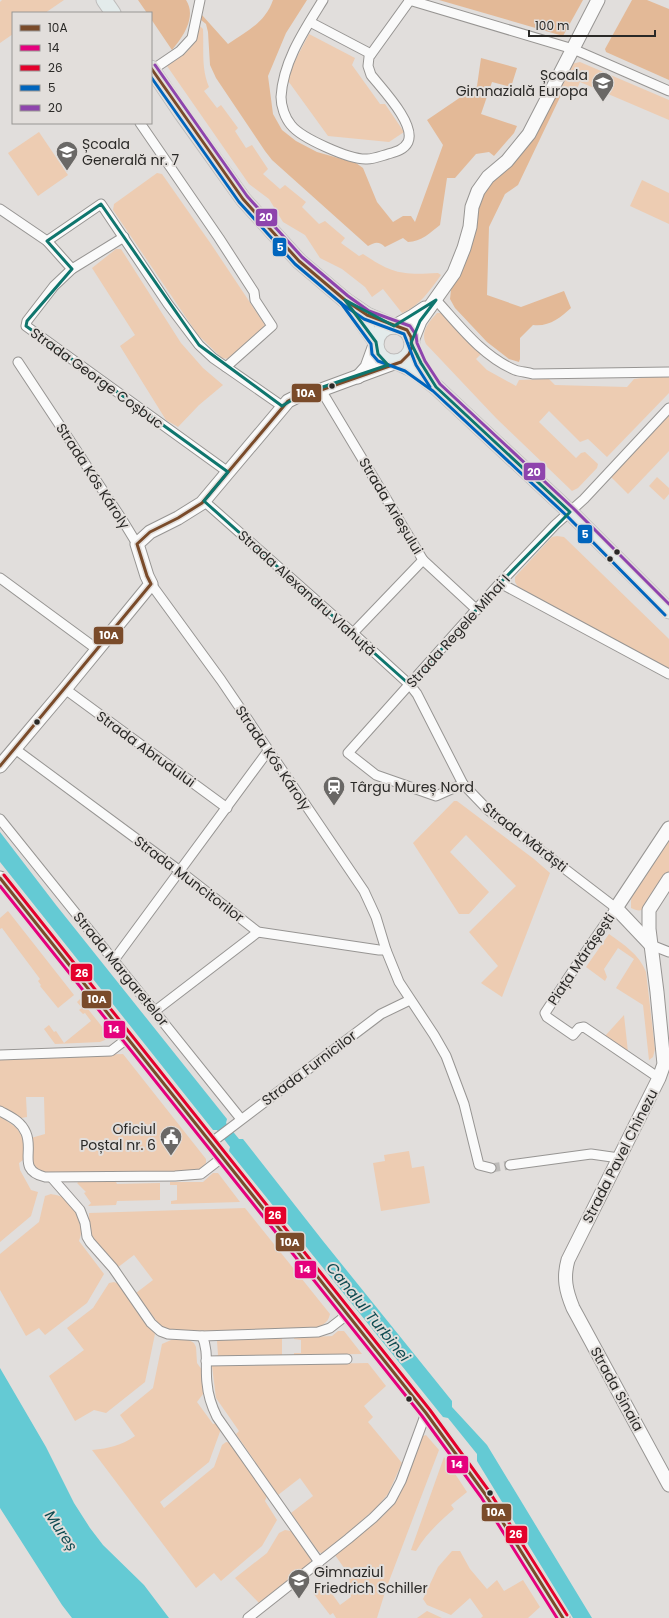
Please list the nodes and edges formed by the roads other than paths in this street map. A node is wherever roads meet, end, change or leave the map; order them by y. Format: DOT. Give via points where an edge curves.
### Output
graph roads {
  1 [pos="104,0"];
  2 [pos="200,0"];
  3 [pos="323,0"];
  4 [pos="410,0"];
  5 [pos="598,0"];
  6 [pos="112,12"];
  7 [pos="310,22"];
  8 [pos="573,49"];
  9 [pos="371,54"];
  10 [pos="152,69"];
  11 [pos="669,91"];
  12 [pos="141,124"];
  13 [pos="0,208"];
  14 [pos="124,237"];
  15 [pos="47,241"];
  16 [pos="72,269"];
  17 [pos="345,300"];
  18 [pos="436,300"];
  19 [pos="394,326"];
  20 [pos="376,343"];
  21 [pos="412,343"];
  22 [pos="18,362"];
  23 [pos="396,362"];
  24 [pos="226,367"];
  25 [pos="669,372"];
  26 [pos="358,377"];
  27 [pos="436,387"];
  28 [pos="321,390"];
  29 [pos="282,406"];
  30 [pos="669,408"];
  31 [pos="228,472"];
  32 [pos="204,502"];
  33 [pos="570,512"];
  34 [pos="137,544"];
  35 [pos="423,560"];
  36 [pos="0,578"];
  37 [pos="151,584"];
  38 [pos="500,584"];
  39 [pos="477,610"];
  40 [pos="669,612"];
  41 [pos="354,633"];
  42 [pos="98,650"];
  43 [pos="669,674"];
  44 [pos="410,685"];
  45 [pos="65,689"];
  46 [pos="15,749"];
  47 [pos="268,751"];
  48 [pos="0,766"];
  49 [pos="463,784"];
  50 [pos="227,808"];
  51 [pos="0,819"];
  52 [pos="669,828"];
  53 [pos="180,871"];
  54 [pos="0,878"];
  55 [pos="669,879"];
  56 [pos="616,908"];
  57 [pos="258,932"];
  58 [pos="651,945"];
  59 [pos="386,950"];
  60 [pos="669,952"];
  61 [pos="114,960"];
  62 [pos="410,1000"];
  63 [pos="155,1011"];
  64 [pos="128,1038"];
  65 [pos="0,1055"];
  66 [pos="660,1078"];
  67 [pos="0,1111"];
  68 [pos="241,1119"];
  69 [pos="214,1141"];
  70 [pos="222,1157"];
  71 [pos="619,1158"];
  72 [pos="510,1165"];
  73 [pos="492,1168"];
  74 [pos="52,1178"];
  75 [pos="566,1292"];
  76 [pos="348,1314"];
  77 [pos="202,1336"];
  78 [pos="348,1359"];
  79 [pos="206,1361"];
  80 [pos="426,1413"];
  81 [pos="669,1485"];
  82 [pos="319,1562"];
  83 [pos="248,1618"];
  84 [pos="563,1618"];
  1 -- 6 [label="main road"];
  2 -- 10 [label="street" via="192,38 180,51"];
  3 -- 7 [label="street"];
  4 -- 8 [label="street"];
  4 -- 9 [label="street"];
  5 -- 8 [label="street"];
  7 -- 9 [label="street"];
  7 -- 9 [label="street" via="285,73 281,97 285,117 301,134 327,148 366,159 402,150 408,142 409,133 407,123 371,75 368,66"];
  8 -- 11 [label="street"];
  8 -- 18 [label="street" via="529,134 507,161 488,176 478,191 472,207 464,248 454,273"];
  10 -- 17 [label="main road" via="243,199 299,261"];
  12 -- 24 [label="street" via="254,292 255,300 272,326"];
  13 -- 15 [label="street"];
  14 -- 15 [label="street" via="101,204"];
  14 -- 16 [label="street, Strada George Coșbuc"];
  14 -- 24 [label="street" via="199,345"];
  15 -- 16 [label="street"];
  16 -- 31 [label="street, Strada George Coșbuc" via="54,286 27,321 27,328"];
  17 -- 19 [label="main road" via="367,314"];
  17 -- 20 [label="main road"];
  18 -- 19 [label="street"];
  18 -- 21 [label="street" via="420,321"];
  18 -- 25 [label="street" via="479,346 516,370 533,374"];
  19 -- 20 [label="main road" via="380,332"];
  19 -- 21 [label="main road" via="406,330"];
  20 -- 23 [label="main road" via="376,350 381,358"];
  20 -- 26 [label="street" via="367,367"];
  21 -- 23 [label="main road" via="410,354 404,360"];
  21 -- 27 [label="main road"];
  22 -- 34 [label="street, Strada Kós Károly"];
  23 -- 26 [label="street"];
  23 -- 27 [label="main road" via="414,370"];
  24 -- 29 [label="street"];
  26 -- 28 [label="street"];
  27 -- 33 [label="main road"];
  28 -- 29 [label="street" via="302,394"];
  28 -- 35 [label="street, Strada Arieșului"];
  29 -- 31 [label="street"];
  30 -- 33 [label="street, Strada Regele Mihai I"];
  31 -- 32 [label="street"];
  32 -- 34 [label="street" via="150,532"];
  32 -- 41 [label="street, Strada Alexandru Vlahuță"];
  33 -- 38 [label="street, Strada Regele Mihai I"];
  33 -- 40 [label="main road"];
  34 -- 37 [label="street, Strada Kós Károly"];
  35 -- 39 [label="street, Strada Arieșului"];
  35 -- 41 [label="street"];
  36 -- 42 [label="street"];
  37 -- 42 [label="street"];
  37 -- 47 [label="street, Strada Kós Károly" via="221,680"];
  38 -- 39 [label="street, Strada Regele Mihai I"];
  38 -- 43 [label="street"];
  39 -- 44 [label="street, Strada Regele Mihai I"];
  41 -- 44 [label="street, Strada Alexandru Vlahuță"];
  42 -- 45 [label="street"];
  44 -- 49 [label="street, Strada Alexandru Vlahuță"];
  44 -- 49 [label="street, Strada Regele Mihai I" via="348,753 376,775 436,796"];
  45 -- 46 [label="street"];
  45 -- 50 [label="street, Strada Abrudului"];
  46 -- 48 [label="street"];
  46 -- 53 [label="street, Strada Muncitorilor"];
  47 -- 50 [label="street"];
  47 -- 59 [label="street, Strada Kós Károly" via="364,891 376,917"];
  49 -- 56 [label="street, Strada Mărăști" via="488,810"];
  50 -- 53 [label="street"];
  51 -- 61 [label="street, Strada Margaretelor"];
  52 -- 56 [label="street, Piața Mărășești"];
  53 -- 57 [label="street, Strada Muncitorilor"];
  53 -- 61 [label="street"];
  54 -- 64 [label="street"];
  55 -- 58 [label="street" via="650,910 648,930"];
  56 -- 58 [label="street, Strada Mărăști"];
  56 -- 66 [label="street, Piața Mărășești" via="545,1014 573,1035 579,1028 584,1027"];
  57 -- 59 [label="street, Strada Muncitorilor"];
  57 -- 63 [label="street"];
  58 -- 60 [label="street, Strada Mărăști"];
  58 -- 66 [label="street, Strada Pavel Chinezu" via="664,1064"];
  59 -- 62 [label="street, Strada Kós Károly" via="399,982"];
  61 -- 63 [label="street, Strada Margaretelor"];
  62 -- 68 [label="street, Strada Furnicilor" via="381,1014"];
  62 -- 73 [label="street, Strada Kós Károly" via="446,1056 464,1104 479,1165"];
  63 -- 68 [label="street, Strada Margaretelor"];
  64 -- 65 [label="street" via="111,1052"];
  64 -- 69 [label="street"];
  66 -- 71 [label="street, Strada Pavel Chinezu"];
  67 -- 74 [label="street" via="18,1121 26,1134 28,1164 31,1170 37,1175"];
  68 -- 69 [label="street, Strada Furnicilor"];
  69 -- 70 [label="street"];
  70 -- 74 [label="street" via="201,1174"];
  70 -- 76 [label="street"];
  71 -- 72 [label="street" via="591,1154"];
  71 -- 75 [label="street, Strada Pavel Chinezu" via="568,1260 565,1271"];
  74 -- 77 [label="street" via="76,1204 84,1217 87,1237 113,1268 151,1323 168,1334"];
  75 -- 81 [label="street, Strada Sinaia"];
  76 -- 77 [label="street" via="330,1328 318,1332"];
  76 -- 80 [label="street"];
  77 -- 79 [label="street" via="206,1345"];
  78 -- 79 [label="street"];
  79 -- 82 [label="street" via="209,1400 217,1417"];
  80 -- 82 [label="street" via="401,1481 391,1500"];
  80 -- 84 [label="street" via="485,1494"];
  82 -- 83 [label="street"];
}
